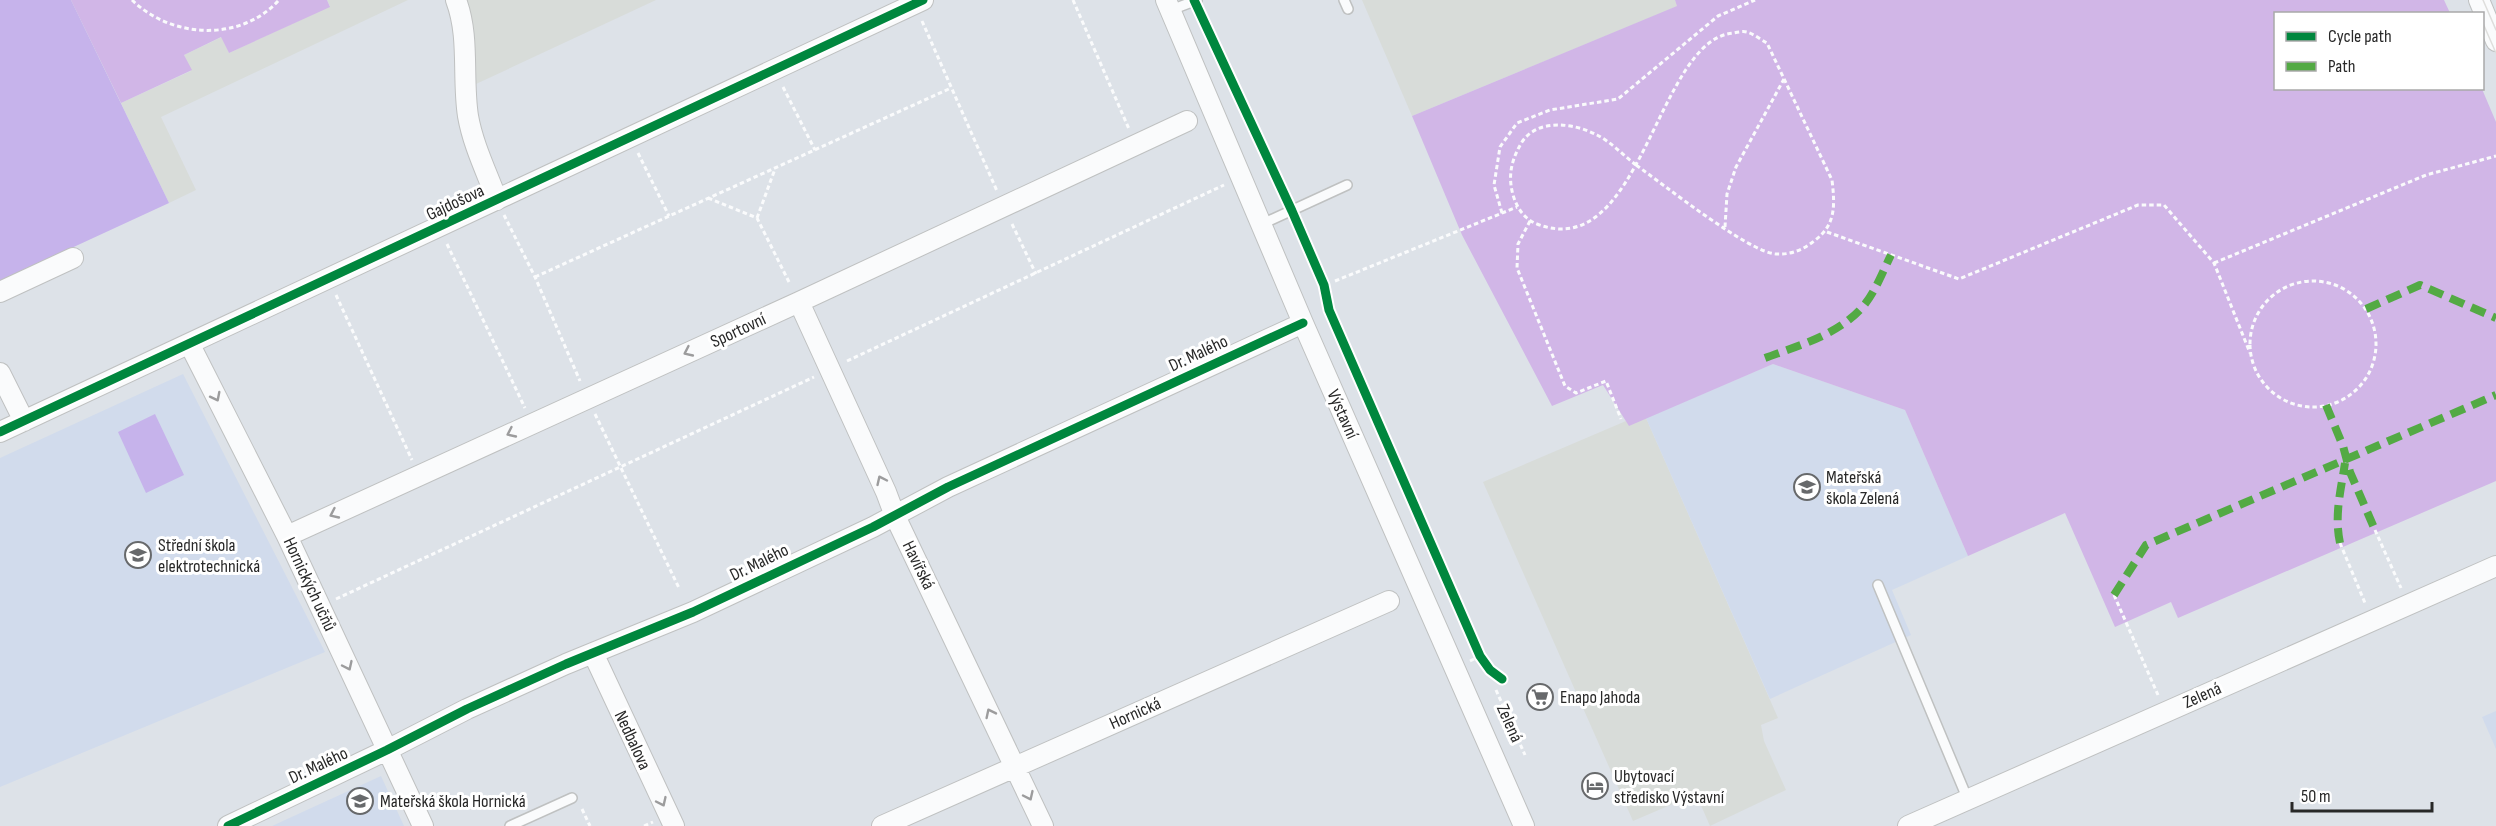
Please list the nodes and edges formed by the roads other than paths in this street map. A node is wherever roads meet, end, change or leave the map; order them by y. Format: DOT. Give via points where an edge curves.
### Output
graph roads {
  1 [pos="456,0"];
  2 [pos="1197,0"];
  3 [pos="918,2"];
  4 [pos="1168,5"];
  5 [pos="2484,12"];
  6 [pos="2496,41"];
  7 [pos="1187,121"];
  8 [pos="1347,185"];
  9 [pos="497,200"];
  10 [pos="1292,211"];
  11 [pos="1262,224"];
  12 [pos="73,258"];
  13 [pos="1324,285"];
  14 [pos="0,292"];
  15 [pos="799,302"];
  16 [pos="1303,323"];
  17 [pos="190,345"];
  18 [pos="0,373"];
  19 [pos="24,421"];
  20 [pos="0,432"];
  21 [pos="895,516"];
  22 [pos="287,536"];
  23 [pos="2496,566"];
  24 [pos="1878,585"];
  25 [pos="1389,601"];
  26 [pos="593,653"];
  27 [pos="387,750"];
  28 [pos="1015,766"];
  29 [pos="572,798"];
  30 [pos="1968,800"];
  31 [pos="228,826"];
  32 [pos="423,826"];
  33 [pos="510,826"];
  34 [pos="674,826"];
  35 [pos="882,826"];
  36 [pos="1043,826"];
  37 [pos="1524,826"];
  38 [pos="1908,826"];
  1 -- 9 [label="street" via="462,16 471,130"];
  2 -- 4 [label="lane"];
  3 -- 9 [label="street, Gajdošova"];
  4 -- 11 [label="street, Výstavní"];
  5 -- 6 [label="street"];
  7 -- 15 [label="street, Sportovní"];
  8 -- 10 [label="lane"];
  9 -- 17 [label="street, Gajdošova"];
  10 -- 11 [label="lane"];
  10 -- 13 [label="lane"];
  11 -- 16 [label="street, Výstavní"];
  12 -- 14 [label="street"];
  21 -- 15 [label="street, Havířská, one-way"];
  15 -- 22 [label="street, Sportovní, one-way"];
  16 -- 21 [label="street, Dr. Malého" via="948,487"];
  16 -- 37 [label="street, Výstavní"];
  17 -- 19 [label="street, Gajdošova"];
  17 -- 22 [label="street, Hornických učňů, one-way"];
  18 -- 19 [label="street"];
  19 -- 20 [label="street, Gajdošova"];
  21 -- 26 [label="street, Dr. Malého" via="693,612"];
  28 -- 21 [label="street, Havířská, one-way"];
  22 -- 27 [label="street, Hornických učňů, one-way"];
  23 -- 30 [label="street, Zelená"];
  24 -- 30 [label="lane"];
  25 -- 28 [label="street, Hornická"];
  26 -- 27 [label="street, Dr. Malého" via="467,709"];
  26 -- 34 [label="street, Nedbalova, one-way"];
  27 -- 31 [label="street, Dr. Malého"];
  27 -- 32 [label="street, Hornických učňů"];
  28 -- 35 [label="street, Hornická"];
  28 -- 36 [label="street, Havířská, one-way"];
  29 -- 33 [label="lane"];
  30 -- 38 [label="street, Zelená"];
}
